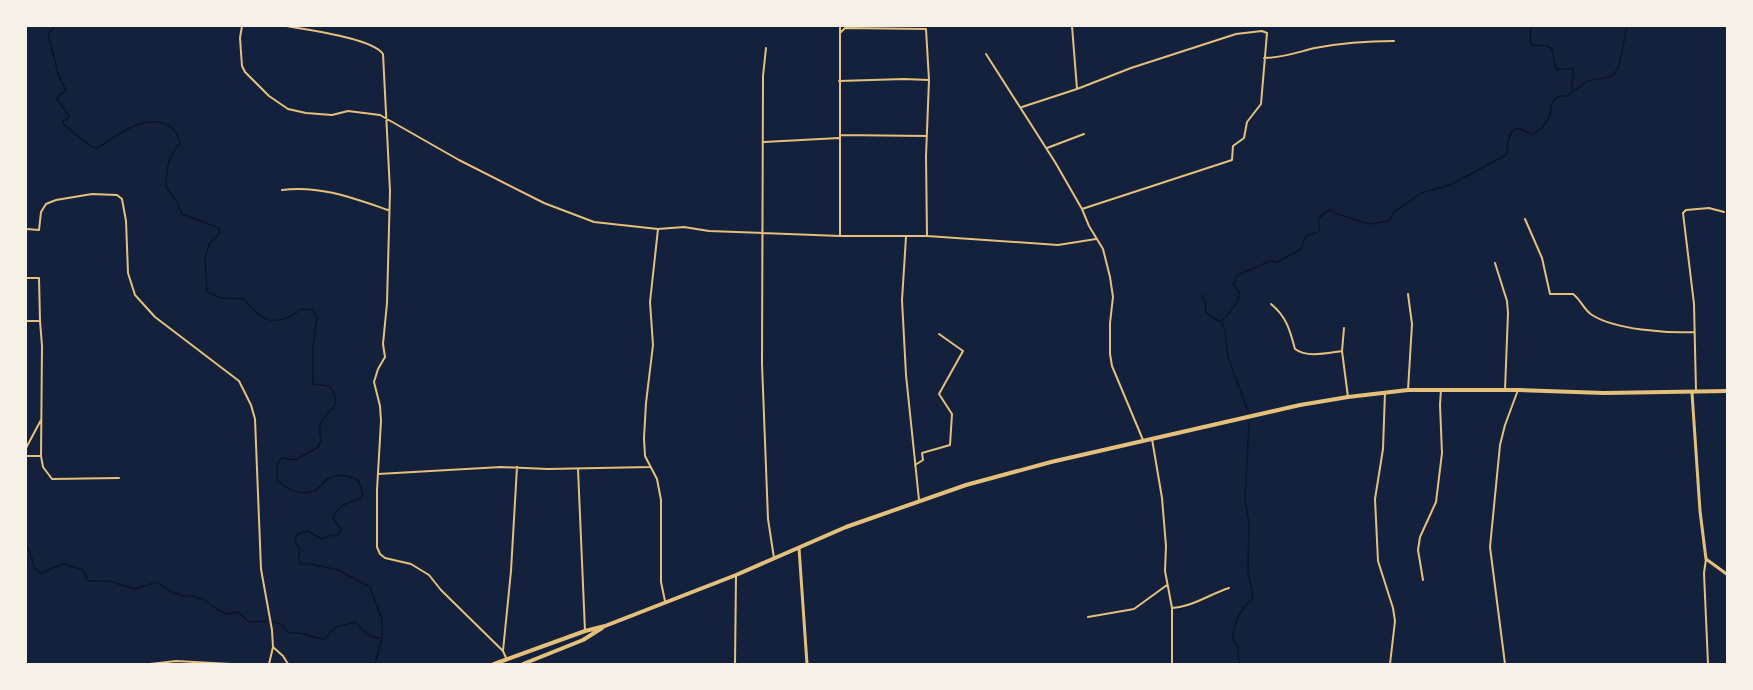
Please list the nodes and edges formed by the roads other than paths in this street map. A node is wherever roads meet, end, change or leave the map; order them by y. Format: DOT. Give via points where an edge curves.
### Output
graph roads {
  1 [pos="242,26"];
  2 [pos="287,26"];
  3 [pos="840,26"];
  4 [pos="1071,26"];
  5 [pos="840,33"];
  6 [pos="1394,41"];
  7 [pos="766,48"];
  8 [pos="987,54"];
  9 [pos="1264,58"];
  10 [pos="929,80"];
  11 [pos="839,81"];
  12 [pos="1077,89"];
  13 [pos="1022,107"];
  14 [pos="388,120"];
  15 [pos="1084,134"];
  16 [pos="927,136"];
  17 [pos="839,137"];
  18 [pos="763,142"];
  19 [pos="1047,148"];
  20 [pos="282,190"];
  21 [pos="1082,209"];
  22 [pos="388,210"];
  23 [pos="1724,212"];
  24 [pos="1525,219"];
  25 [pos="26,229"];
  26 [pos="658,229"];
  27 [pos="762,232"];
  28 [pos="840,236"];
  29 [pos="927,236"];
  30 [pos="906,237"];
  31 [pos="1096,240"];
  32 [pos="1495,263"];
  33 [pos="26,278"];
  34 [pos="1408,294"];
  35 [pos="1271,304"];
  36 [pos="26,321"];
  37 [pos="40,321"];
  38 [pos="1344,328"];
  39 [pos="1694,332"];
  40 [pos="939,334"];
  41 [pos="1342,351"];
  42 [pos="1441,389"];
  43 [pos="1408,390"];
  44 [pos="1505,390"];
  45 [pos="1518,390"];
  46 [pos="1728,391"];
  47 [pos="1385,392"];
  48 [pos="1694,393"];
  49 [pos="1348,397"];
  50 [pos="42,417"];
  51 [pos="1152,439"];
  52 [pos="1144,441"];
  53 [pos="26,448"];
  54 [pos="26,456"];
  55 [pos="40,456"];
  56 [pos="915,465"];
  57 [pos="517,467"];
  58 [pos="650,467"];
  59 [pos="578,468"];
  60 [pos="378,474"];
  61 [pos="119,478"];
  62 [pos="918,500"];
  63 [pos="799,548"];
  64 [pos="774,558"];
  65 [pos="1706,559"];
  66 [pos="736,575"];
  67 [pos="1728,575"];
  68 [pos="1423,580"];
  69 [pos="1167,585"];
  70 [pos="1229,588"];
  71 [pos="665,601"];
  72 [pos="1172,608"];
  73 [pos="1088,617"];
  74 [pos="605,626"];
  75 [pos="585,631"];
  76 [pos="273,647"];
  77 [pos="503,651"];
  78 [pos="507,660"];
  79 [pos="150,664"];
  80 [pos="231,664"];
  81 [pos="270,664"];
  82 [pos="288,664"];
  83 [pos="494,664"];
  84 [pos="523,664"];
  85 [pos="735,664"];
  86 [pos="807,664"];
  87 [pos="1172,664"];
  88 [pos="1390,664"];
  89 [pos="1505,664"];
  90 [pos="1708,664"];
  1 -- 14 [label="street" via="242,66 249,78 278,103 306,113 363,111"];
  2 -- 14 [label="street" via="360,41 381,50"];
  3 -- 5 [label="street"];
  4 -- 12 [label="street"];
  5 -- 10 [label="street" via="845,28 926,28"];
  5 -- 11 [label="street"];
  6 -- 9 [label="street" via="1363,41"];
  7 -- 18 [label="street"];
  8 -- 13 [label="street"];
  9 -- 12 [label="street" via="1267,33 1236,34"];
  9 -- 21 [label="street" via="1260,104 1247,122 1244,138 1233,146 1232,160"];
  10 -- 11 [label="street"];
  10 -- 16 [label="street"];
  11 -- 17 [label="street"];
  12 -- 13 [label="street"];
  13 -- 19 [label="street"];
  14 -- 22 [label="street"];
  14 -- 26 [label="street" via="572,215 594,222"];
  15 -- 19 [label="street"];
  16 -- 17 [label="street"];
  16 -- 29 [label="street"];
  17 -- 18 [label="street"];
  17 -- 28 [label="street"];
  18 -- 27 [label="street"];
  19 -- 21 [label="street"];
  20 -- 22 [label="street" via="316,189"];
  21 -- 31 [label="street"];
  22 -- 60 [label="street" via="385,357 374,382 381,422"];
  23 -- 39 [label="street" via="1709,208 1683,213"];
  24 -- 39 [label="street" via="1542,258 1550,294 1573,294 1593,316 1623,325 1660,332"];
  25 -- 76 [label="street" via="39,230 41,212 46,204 56,200 92,194 117,195 122,199 126,221 128,273 135,295 155,317 244,387 255,419 261,569"];
  26 -- 27 [label="street"];
  26 -- 58 [label="street" via="650,302 653,345 644,438"];
  27 -- 28 [label="street"];
  27 -- 64 [label="street" via="765,454"];
  28 -- 30 [label="street"];
  29 -- 30 [label="street"];
  29 -- 31 [label="street" via="1058,245"];
  30 -- 56 [label="street" via="902,300"];
  31 -- 52 [label="street" via="1103,249 1113,297 1112,366"];
  32 -- 44 [label="street" via="1507,301"];
  33 -- 37 [label="street" via="39,278"];
  34 -- 43 [label="street" via="1412,324"];
  35 -- 41 [label="street" via="1281,312 1300,353"];
  36 -- 37 [label="street"];
  37 -- 50 [label="street"];
  38 -- 41 [label="street"];
  39 -- 48 [label="street"];
  40 -- 56 [label="street" via="963,351 939,394 952,414 950,445 922,453 923,460"];
  41 -- 49 [label="street"];
  42 -- 43 [label="main road"];
  42 -- 44 [label="main road"];
  42 -- 68 [label="street" via="1442,453 1436,502 1418,550"];
  43 -- 47 [label="main road"];
  44 -- 45 [label="main road"];
  45 -- 48 [label="main road"];
  45 -- 89 [label="street" via="1500,445 1490,548"];
  46 -- 48 [label="main road"];
  47 -- 49 [label="main road"];
  47 -- 88 [label="street" via="1383,449 1375,499 1378,561 1395,621"];
  48 -- 65 [label="street"];
  49 -- 51 [label="main road"];
  50 -- 53 [label="street"];
  50 -- 55 [label="street"];
  51 -- 52 [label="main road"];
  51 -- 69 [label="street"];
  52 -- 62 [label="main road"];
  54 -- 55 [label="street"];
  55 -- 61 [label="street" via="52,479"];
  56 -- 62 [label="street"];
  57 -- 59 [label="street"];
  57 -- 60 [label="street"];
  57 -- 77 [label="street"];
  58 -- 59 [label="street"];
  58 -- 71 [label="street" via="661,500 661,582"];
  59 -- 75 [label="street"];
  60 -- 77 [label="street" via="380,554 424,571"];
  62 -- 63 [label="main road"];
  63 -- 64 [label="main road"];
  63 -- 86 [label="street"];
  64 -- 66 [label="main road"];
  65 -- 67 [label="street"];
  65 -- 90 [label="street"];
  66 -- 71 [label="main road"];
  66 -- 85 [label="street"];
  69 -- 72 [label="street"];
  69 -- 73 [label="street" via="1134,609"];
  70 -- 72 [label="street"];
  71 -- 74 [label="main road"];
  72 -- 87 [label="street"];
  74 -- 75 [label="main road"];
  74 -- 84 [label="main road" via="583,640"];
  75 -- 78 [label="main road"];
  76 -- 81 [label="street"];
  76 -- 82 [label="street"];
  77 -- 78 [label="street"];
  78 -- 83 [label="main road"];
  79 -- 80 [label="street"];
}
